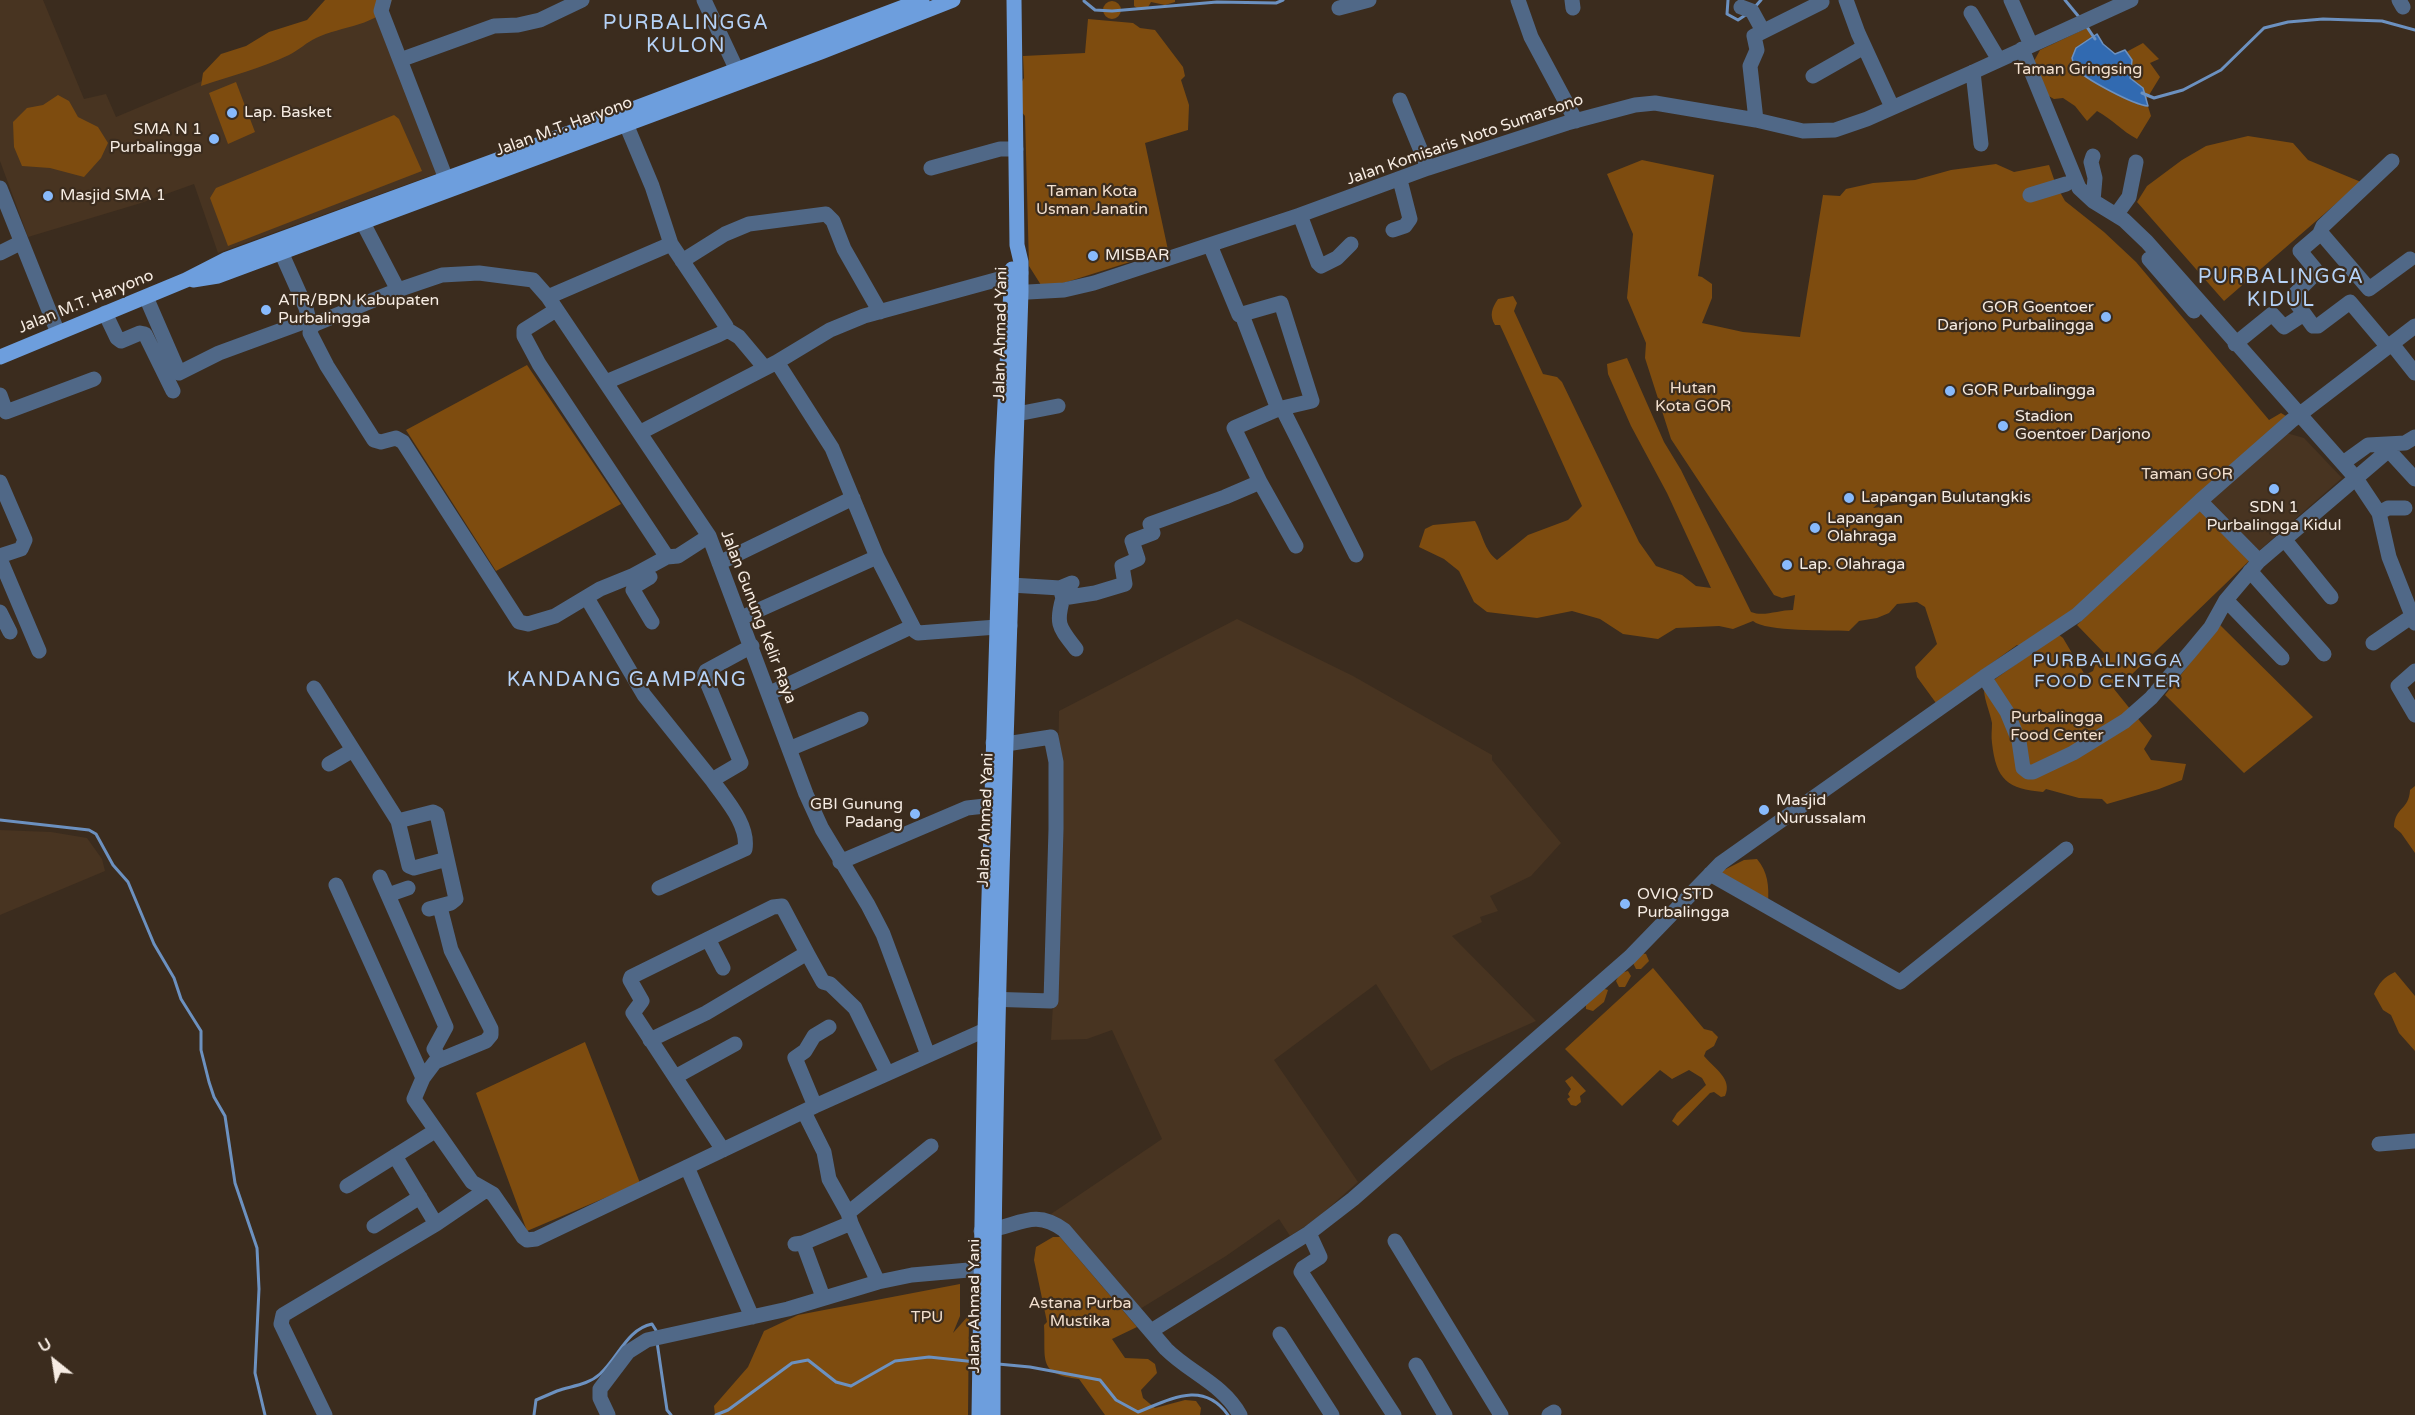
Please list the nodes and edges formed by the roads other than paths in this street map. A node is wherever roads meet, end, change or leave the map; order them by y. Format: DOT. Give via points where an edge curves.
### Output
graph roads {
  1 [pos="384,0"];
  2 [pos="582,0"];
  3 [pos="704,0"];
  4 [pos="922,0"];
  5 [pos="953,0"];
  6 [pos="1014,0"];
  7 [pos="1370,0"];
  8 [pos="1518,0"];
  9 [pos="1846,0"];
  10 [pos="2011,0"];
  11 [pos="2131,0"];
  12 [pos="1822,2"];
  13 [pos="1741,7"];
  14 [pos="1339,8"];
  15 [pos="1971,14"];
  16 [pos="1763,31"];
  17 [pos="1864,47"];
  18 [pos="2023,49"];
  19 [pos="400,60"];
  20 [pos="1999,60"];
  21 [pos="1973,72"];
  22 [pos="739,76"];
  23 [pos="1813,76"];
  24 [pos="1400,100"];
  25 [pos="1892,107"];
  26 [pos="1756,120"];
  27 [pos="1576,121"];
  28 [pos="626,124"];
  29 [pos="1981,144"];
  30 [pos="2056,147"];
  31 [pos="1016,149"];
  32 [pos="2093,156"];
  33 [pos="2392,161"];
  34 [pos="2136,162"];
  35 [pos="931,168"];
  36 [pos="1428,168"];
  37 [pos="1400,180"];
  38 [pos="448,184"];
  39 [pos="2066,184"];
  40 [pos="0,188"];
  41 [pos="2030,195"];
  42 [pos="2093,201"];
  43 [pos="1300,215"];
  44 [pos="2116,215"];
  45 [pos="362,221"];
  46 [pos="1393,230"];
  47 [pos="2320,233"];
  48 [pos="20,243"];
  49 [pos="671,244"];
  50 [pos="1351,244"];
  51 [pos="1210,245"];
  52 [pos="281,252"];
  53 [pos="0,253"];
  54 [pos="2410,259"];
  55 [pos="682,261"];
  56 [pos="1016,274"];
  57 [pos="186,280"];
  58 [pos="398,290"];
  59 [pos="1015,293"];
  60 [pos="146,297"];
  61 [pos="548,297"];
  62 [pos="556,310"];
  63 [pos="880,312"];
  64 [pos="105,314"];
  65 [pos="2304,314"];
  66 [pos="1242,315"];
  67 [pos="310,324"];
  68 [pos="2415,327"];
  69 [pos="726,329"];
  70 [pos="58,333"];
  71 [pos="2235,344"];
  72 [pos="2390,346"];
  73 [pos="0,357"];
  74 [pos="771,365"];
  75 [pos="2415,373"];
  76 [pos="94,379"];
  77 [pos="606,382"];
  78 [pos="173,391"];
  79 [pos="0,395"];
  80 [pos="1058,406"];
  81 [pos="1280,409"];
  82 [pos="3,413"];
  83 [pos="1017,414"];
  84 [pos="2298,420"];
  85 [pos="641,432"];
  86 [pos="2415,437"];
  87 [pos="2388,447"];
  88 [pos="2343,463"];
  89 [pos="2355,477"];
  90 [pos="2415,479"];
  91 [pos="0,482"];
  92 [pos="1260,482"];
  93 [pos="853,498"];
  94 [pos="2200,501"];
  95 [pos="2405,508"];
  96 [pos="2379,513"];
  97 [pos="2284,539"];
  98 [pos="1296,546"];
  99 [pos="713,548"];
  100 [pos="1356,555"];
  101 [pos="877,557"];
  102 [pos="0,558"];
  103 [pos="659,564"];
  104 [pos="2254,566"];
  105 [pos="1011,585"];
  106 [pos="1065,590"];
  107 [pos="2331,597"];
  108 [pos="2226,600"];
  109 [pos="589,601"];
  110 [pos="0,612"];
  111 [pos="741,618"];
  112 [pos="2413,620"];
  113 [pos="652,622"];
  114 [pos="1004,626"];
  115 [pos="911,627"];
  116 [pos="10,632"];
  117 [pos="2373,643"];
  118 [pos="752,646"];
  119 [pos="1076,650"];
  120 [pos="39,651"];
  121 [pos="2324,654"];
  122 [pos="2282,658"];
  123 [pos="2415,671"];
  124 [pos="1984,677"];
  125 [pos="314,688"];
  126 [pos="770,693"];
  127 [pos="2415,716"];
  128 [pos="861,719"];
  129 [pos="1000,734"];
  130 [pos="789,749"];
  131 [pos="353,750"];
  132 [pos="329,765"];
  133 [pos="712,780"];
  134 [pos="998,804"];
  135 [pos="398,821"];
  136 [pos="2066,849"];
  137 [pos="447,859"];
  138 [pos="840,862"];
  139 [pos="1710,874"];
  140 [pos="380,877"];
  141 [pos="336,885"];
  142 [pos="408,888"];
  143 [pos="659,888"];
  144 [pos="388,895"];
  145 [pos="708,939"];
  146 [pos="807,952"];
  147 [pos="723,968"];
  148 [pos="992,999"];
  149 [pos="829,1027"];
  150 [pos="985,1030"];
  151 [pos="650,1040"];
  152 [pos="735,1044"];
  153 [pos="927,1055"];
  154 [pos="440,1059"];
  155 [pos="887,1073"];
  156 [pos="675,1077"];
  157 [pos="423,1078"];
  158 [pos="810,1109"];
  159 [pos="435,1131"];
  160 [pos="2415,1141"];
  161 [pos="2379,1144"];
  162 [pos="931,1146"];
  163 [pos="723,1150"];
  164 [pos="395,1156"];
  165 [pos="687,1167"];
  166 [pos="347,1186"];
  167 [pos="486,1190"];
  168 [pos="420,1197"];
  169 [pos="849,1218"];
  170 [pos="436,1224"];
  171 [pos="374,1226"];
  172 [pos="987,1230"];
  173 [pos="1309,1233"];
  174 [pos="1395,1241"];
  175 [pos="980,1269"];
  176 [pos="878,1282"];
  177 [pos="823,1297"];
  178 [pos="752,1317"];
  179 [pos="1151,1331"];
  180 [pos="1280,1334"];
  181 [pos="1416,1365"];
  182 [pos="986,1366"];
  183 [pos="325,1415"];
  184 [pos="608,1415"];
  185 [pos="979,1415"];
  186 [pos="993,1415"];
  187 [pos="1240,1415"];
  188 [pos="1332,1415"];
  189 [pos="1394,1415"];
  190 [pos="1445,1415"];
  191 [pos="1501,1415"];
  1 -- 19 [label="street" via="381,11"];
  2 -- 19 [label="street" via="540,20 494,26"];
  3 -- 22 [label="street"];
  4 -- 22 [label="main road, Jalan M.T. Haryono"];
  5 -- 22 [label="main road, Jalan M.T. Haryono"];
  6 -- 31 [label="main road, Jalan Ahmad Yani"];
  7 -- 14 [label="street"];
  8 -- 27 [label="street" via="1531,38"];
  9 -- 17 [label="street"];
  10 -- 18 [label="street"];
  11 -- 18 [label="street, Jalan Komisaris Noto Sumarsono"];
  12 -- 16 [label="street"];
  13 -- 16 [label="street" via="1752,11"];
  15 -- 20 [label="street"];
  16 -- 26 [label="street" via="1754,36 1757,50 1750,66"];
  17 -- 23 [label="street"];
  17 -- 25 [label="street"];
  18 -- 20 [label="street, Jalan Komisaris Noto Sumarsono"];
  18 -- 30 [label="street"];
  19 -- 38 [label="street"];
  20 -- 21 [label="street, Jalan Komisaris Noto Sumarsono"];
  21 -- 25 [label="street, Jalan Komisaris Noto Sumarsono"];
  21 -- 29 [label="street"];
  22 -- 28 [label="main road, Jalan M.T. Haryono"];
  22 -- 38 [label="main road, Jalan M.T. Haryono"];
  24 -- 36 [label="street"];
  25 -- 26 [label="street, Jalan Komisaris Noto Sumarsono" via="1851,125 1819,132"];
  26 -- 27 [label="street, Jalan Komisaris Noto Sumarsono" via="1655,103"];
  27 -- 36 [label="street, Jalan Komisaris Noto Sumarsono"];
  28 -- 38 [label="main road, Jalan M.T. Haryono"];
  28 -- 49 [label="street"];
  30 -- 39 [label="street"];
  30 -- 42 [label="street" via="2079,188"];
  31 -- 35 [label="street" via="1000,149"];
  31 -- 56 [label="main road, Jalan Ahmad Yani"];
  32 -- 42 [label="street"];
  33 -- 47 [label="street"];
  34 -- 44 [label="street" via="2129,197"];
  36 -- 37 [label="street, Jalan Komisaris Noto Sumarsono"];
  37 -- 43 [label="street, Jalan Komisaris Noto Sumarsono"];
  37 -- 46 [label="street" via="1410,219 1406,226"];
  38 -- 45 [label="main road, Jalan M.T. Haryono"];
  38 -- 57 [label="main road, Jalan M.T. Haryono" via="227,259"];
  39 -- 41 [label="street"];
  39 -- 84 [label="street" via="2082,204 2128,236"];
  40 -- 48 [label="street"];
  42 -- 44 [label="street"];
  43 -- 50 [label="street" via="1322,266"];
  43 -- 51 [label="street, Jalan Komisaris Noto Sumarsono"];
  44 -- 71 [label="street" via="2147,242"];
  45 -- 52 [label="main road, Jalan M.T. Haryono"];
  45 -- 58 [label="street"];
  47 -- 54 [label="street" via="2369,289"];
  47 -- 65 [label="street" via="2300,251 2316,271 2292,297"];
  48 -- 53 [label="street"];
  48 -- 70 [label="street"];
  49 -- 55 [label="street"];
  49 -- 61 [label="street"];
  51 -- 59 [label="street, Jalan Komisaris Noto Sumarsono" via="1072,288"];
  51 -- 66 [label="street"];
  52 -- 57 [label="main road, Jalan M.T. Haryono" via="218,276"];
  52 -- 67 [label="street"];
  55 -- 63 [label="street" via="740,227 826,214"];
  55 -- 69 [label="street"];
  56 -- 59 [label="main road, Jalan Ahmad Yani"];
  56 -- 63 [label="street"];
  57 -- 60 [label="main road, Jalan M.T. Haryono"];
  58 -- 61 [label="street, Jalan Gunung Kelir Raya" via="442,275 479,273 533,280"];
  58 -- 67 [label="street, Jalan Gunung Kelir Raya"];
  59 -- 83 [label="main road, Jalan Ahmad Yani"];
  59 -- 114 [label="main road, Jalan Ahmad Yani" via="1002,462"];
  60 -- 64 [label="main road, Jalan M.T. Haryono"];
  60 -- 67 [label="street, Jalan Gunung Kelir Raya" via="179,373 219,353"];
  61 -- 62 [label="street, Jalan Gunung Kelir Raya"];
  62 -- 77 [label="street, Jalan Gunung Kelir Raya"];
  62 -- 103 [label="street" via="524,330 524,336 611,470"];
  63 -- 74 [label="street" via="830,330"];
  64 -- 70 [label="main road, Jalan M.T. Haryono"];
  64 -- 78 [label="street" via="119,340 140,333 147,336"];
  65 -- 71 [label="street" via="2284,327 2272,314"];
  65 -- 72 [label="street" via="2316,326 2351,302"];
  66 -- 81 [label="street"];
  66 -- 81 [label="street" via="1279,303 1282,306 1312,400"];
  67 -- 109 [label="street" via="310,333 327,366 374,440 396,438 403,442 519,622 542,621"];
  68 -- 72 [label="street"];
  69 -- 74 [label="street"];
  69 -- 77 [label="street"];
  70 -- 73 [label="main road, Jalan M.T. Haryono"];
  71 -- 84 [label="street"];
  72 -- 75 [label="street"];
  72 -- 84 [label="street"];
  74 -- 85 [label="street"];
  74 -- 93 [label="street" via="832,448"];
  76 -- 82 [label="street"];
  77 -- 85 [label="street, Jalan Gunung Kelir Raya"];
  79 -- 82 [label="street"];
  80 -- 83 [label="street"];
  81 -- 92 [label="street" via="1233,429"];
  81 -- 100 [label="street"];
  83 -- 105 [label="main road, Jalan Ahmad Yani"];
  84 -- 88 [label="street"];
  84 -- 94 [label="street"];
  85 -- 99 [label="street, Jalan Gunung Kelir Raya"];
  86 -- 87 [label="street"];
  87 -- 88 [label="street" via="2368,446"];
  87 -- 89 [label="street"];
  87 -- 90 [label="street"];
  88 -- 89 [label="street"];
  89 -- 96 [label="street"];
  89 -- 97 [label="street"];
  91 -- 102 [label="street" via="25,540 21,549"];
  92 -- 98 [label="street"];
  92 -- 106 [label="street" via="1150,524 1153,533 1132,542 1138,559 1122,566 1125,584 1095,593"];
  93 -- 99 [label="street"];
  93 -- 101 [label="street"];
  94 -- 104 [label="street"];
  94 -- 124 [label="street" via="2090,605"];
  95 -- 96 [label="street" via="2388,508"];
  96 -- 112 [label="street" via="2389,557"];
  97 -- 104 [label="street"];
  97 -- 107 [label="street"];
  99 -- 103 [label="street"];
  99 -- 111 [label="street, Jalan Gunung Kelir Raya"];
  101 -- 111 [label="street"];
  101 -- 115 [label="street"];
  102 -- 120 [label="street"];
  103 -- 109 [label="street"];
  103 -- 113 [label="street" via="633,588"];
  104 -- 108 [label="street"];
  104 -- 121 [label="street"];
  105 -- 106 [label="street"];
  105 -- 114 [label="main road, Jalan Ahmad Yani"];
  106 -- 119 [label="street" via="1059,627"];
  108 -- 122 [label="street"];
  108 -- 124 [label="street" via="2211,627 2151,698 2126,721 2033,772 2023,768 2019,741 2007,712"];
  109 -- 133 [label="street" via="644,695"];
  110 -- 116 [label="street"];
  111 -- 118 [label="street, Jalan Gunung Kelir Raya"];
  112 -- 117 [label="street"];
  114 -- 115 [label="street" via="918,633"];
  114 -- 129 [label="main road, Jalan Ahmad Yani"];
  115 -- 126 [label="street"];
  118 -- 126 [label="street, Jalan Gunung Kelir Raya"];
  118 -- 133 [label="street" via="705,673 741,763"];
  123 -- 127 [label="street" via="2398,686"];
  124 -- 139 [label="street"];
  125 -- 131 [label="street"];
  126 -- 130 [label="street, Jalan Gunung Kelir Raya"];
  128 -- 130 [label="street"];
  129 -- 134 [label="main road, Jalan Ahmad Yani"];
  129 -- 148 [label="street" via="1051,737 1056,762 1056,866 1050,1001"];
  130 -- 138 [label="street, Jalan Gunung Kelir Raya"];
  131 -- 132 [label="street"];
  131 -- 135 [label="street"];
  133 -- 143 [label="street" via="737,817 746,848"];
  134 -- 138 [label="street" via="967,808"];
  134 -- 148 [label="main road, Jalan Ahmad Yani"];
  135 -- 137 [label="street" via="411,867"];
  135 -- 137 [label="street" via="435,812"];
  136 -- 139 [label="street" via="1900,982"];
  137 -- 154 [label="street" via="456,899 434,908 492,1033 486,1041"];
  138 -- 153 [label="street, Jalan Gunung Kelir Raya" via="883,934"];
  139 -- 173 [label="street" via="1630,957"];
  140 -- 144 [label="street"];
  141 -- 157 [label="street"];
  142 -- 144 [label="street"];
  144 -- 154 [label="street" via="446,1027 434,1049"];
  145 -- 146 [label="street" via="780,905"];
  145 -- 147 [label="street"];
  145 -- 151 [label="street" via="630,978 642,1002 633,1013"];
  146 -- 151 [label="street" via="706,1013"];
  146 -- 155 [label="street" via="823,982 855,1008"];
  148 -- 150 [label="main road, Jalan Ahmad Yani"];
  148 -- 172 [label="main road, Jalan Ahmad Yani"];
  149 -- 158 [label="street" via="814,1036 795,1058"];
  150 -- 153 [label="street"];
  150 -- 172 [label="main road, Jalan Ahmad Yani"];
  151 -- 156 [label="street"];
  152 -- 156 [label="street"];
  153 -- 155 [label="street"];
  154 -- 157 [label="street"];
  155 -- 158 [label="street"];
  156 -- 163 [label="street"];
  157 -- 159 [label="street" via="414,1097"];
  158 -- 163 [label="street"];
  158 -- 169 [label="street" via="829,1179"];
  159 -- 164 [label="street"];
  159 -- 167 [label="street" via="472,1182"];
  160 -- 161 [label="street"];
  162 -- 169 [label="street"];
  163 -- 165 [label="street"];
  164 -- 166 [label="street"];
  164 -- 168 [label="street"];
  165 -- 167 [label="street" via="531,1240 523,1237 493,1194"];
  165 -- 178 [label="street"];
  167 -- 170 [label="street"];
  168 -- 170 [label="street"];
  168 -- 171 [label="street"];
  169 -- 176 [label="street"];
  169 -- 177 [label="street" via="799,1244"];
  170 -- 183 [label="street" via="283,1315 281,1324"];
  172 -- 175 [label="main road, Jalan Ahmad Yani"];
  172 -- 179 [label="street" via="1038,1218 1053,1222"];
  172 -- 182 [label="main road, Jalan Ahmad Yani"];
  173 -- 179 [label="street"];
  173 -- 189 [label="street" via="1320,1257 1301,1272"];
  174 -- 191 [label="street"];
  175 -- 176 [label="street"];
  175 -- 182 [label="main road, Jalan Ahmad Yani"];
  176 -- 177 [label="street"];
  177 -- 178 [label="street"];
  178 -- 184 [label="street" via="653,1338 628,1352 600,1389"];
  179 -- 187 [label="street" via="1177,1360 1227,1396"];
  180 -- 188 [label="street"];
  181 -- 190 [label="street"];
  182 -- 185 [label="main road, Jalan Ahmad Yani"];
  182 -- 186 [label="main road, Jalan Ahmad Yani"];
}
